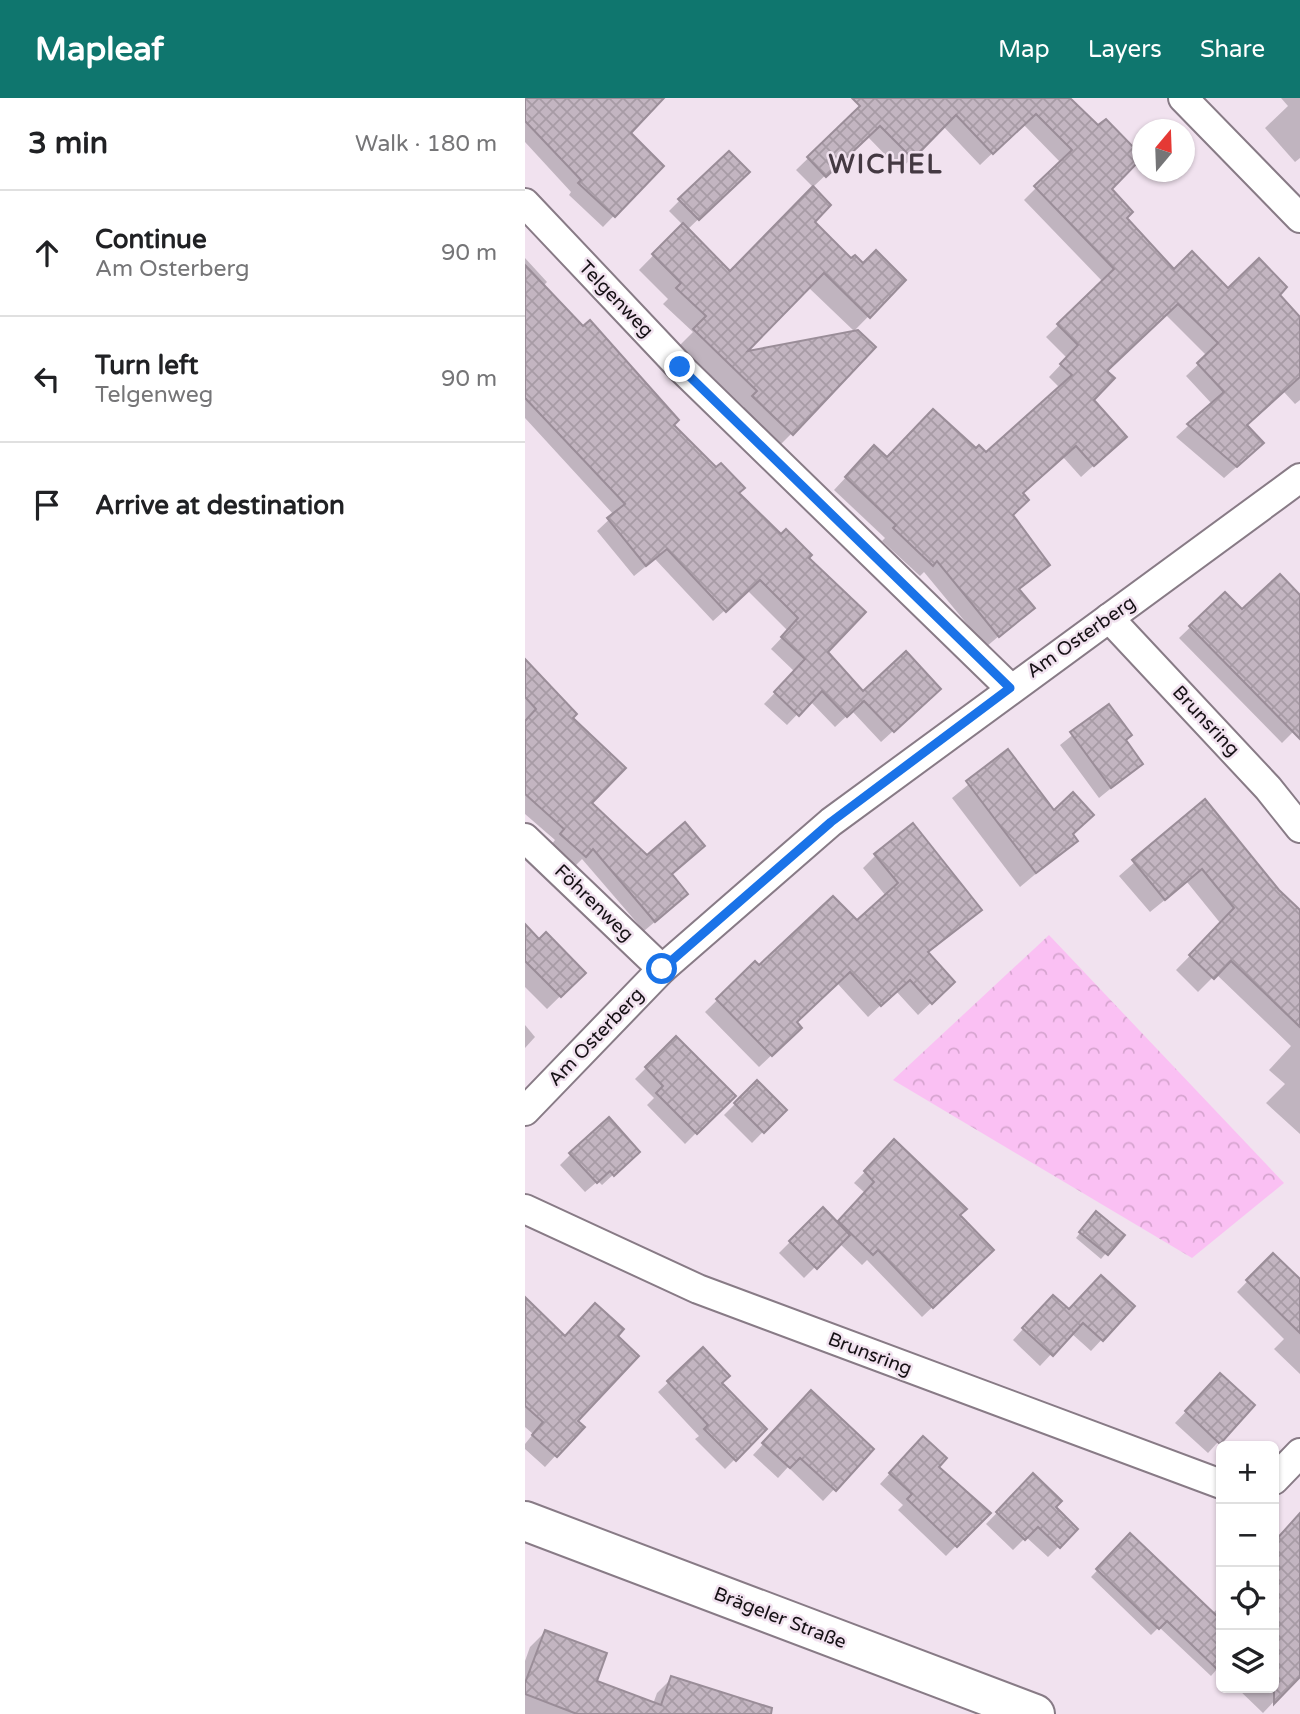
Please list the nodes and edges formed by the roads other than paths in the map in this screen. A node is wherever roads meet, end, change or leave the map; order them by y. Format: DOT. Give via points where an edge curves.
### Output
graph roads {
  1 [pos="1183,98"];
  2 [pos="525,203"];
  3 [pos="1300,218"];
  4 [pos="1300,478"];
  5 [pos="1109,618"];
  6 [pos="1010,688"];
  7 [pos="1300,828"];
  8 [pos="525,838"];
  9 [pos="662,969"];
  10 [pos="525,1111"];
  11 [pos="525,1209"];
  12 [pos="1300,1453"];
  13 [pos="1279,1475"];
  14 [pos="1216,1482"];
  15 [pos="525,1521"];
  16 [pos="1035,1714"];
  1 -- 3 [label="street"];
  2 -- 6 [label="street, Telgenweg" via="680,367"];
  4 -- 5 [label="street, Am Osterberg"];
  5 -- 6 [label="street, Am Osterberg"];
  5 -- 7 [label="street, Brunsring"];
  6 -- 9 [label="street, Am Osterberg" via="831,822"];
  8 -- 9 [label="street, Föhrenweg"];
  9 -- 10 [label="street, Am Osterberg"];
  11 -- 14 [label="street, Brunsring" via="698,1289"];
  12 -- 13 [label="street"];
  15 -- 16 [label="street, Brägeler Straße"];
}
